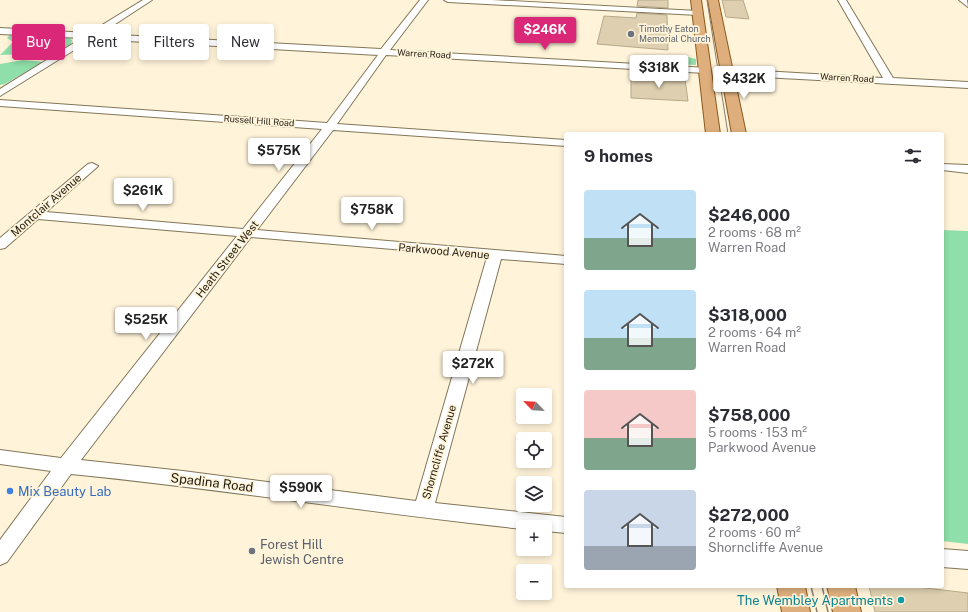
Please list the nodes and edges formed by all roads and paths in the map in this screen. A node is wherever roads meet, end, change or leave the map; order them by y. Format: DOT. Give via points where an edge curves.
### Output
graph roads {
  1 [pos="148,0"];
  2 [pos="424,0"];
  3 [pos="448,0"];
  4 [pos="696,0"];
  5 [pos="713,0"];
  6 [pos="842,0"];
  7 [pos="963,0"];
  8 [pos="968,5"];
  9 [pos="698,13"];
  10 [pos="110,24"];
  11 [pos="0,31"];
  12 [pos="699,32"];
  13 [pos="720,33"];
  14 [pos="73,34"];
  15 [pos="131,37"];
  16 [pos="73,47"];
  17 [pos="383,52"];
  18 [pos="705,70"];
  19 [pos="726,72"];
  20 [pos="890,81"];
  21 [pos="968,85"];
  22 [pos="0,93"];
  23 [pos="0,103"];
  24 [pos="329,126"];
  25 [pos="713,132"];
  26 [pos="739,132"];
  27 [pos="564,142"];
  28 [pos="92,166"];
  29 [pos="944,167"];
  30 [pos="968,169"];
  31 [pos="36,215"];
  32 [pos="247,233"];
  33 [pos="0,245"];
  34 [pos="495,255"];
  35 [pos="564,260"];
  36 [pos="0,457"];
  37 [pos="66,466"];
  38 [pos="423,510"];
  39 [pos="564,525"];
  40 [pos="0,556"];
  41 [pos="944,558"];
  42 [pos="968,560"];
  43 [pos="791,588"];
  44 [pos="841,588"];
  45 [pos="796,612"];
  46 [pos="847,612"];
  1 -- 10 [label="street"];
  2 -- 17 [label="street, Heath Street West"];
  3 -- 9 [label="street"];
  4 -- 9 [label="main road"];
  5 -- 13 [label="main road"];
  6 -- 20 [label="street"];
  7 -- 8 [label="street"];
  9 -- 12 [label="main road"];
  11 -- 14 [label="street, Warren Road"];
  12 -- 13 [label="main road"];
  12 -- 18 [label="main road"];
  13 -- 19 [label="main road"];
  15 -- 17 [label="street, Warren Road"];
  16 -- 22 [label="street"];
  17 -- 18 [label="street, Warren Road"];
  17 -- 24 [label="street, Heath Street West"];
  18 -- 25 [label="main road"];
  19 -- 20 [label="street, Warren Road"];
  19 -- 26 [label="main road"];
  20 -- 21 [label="street, Warren Road"];
  23 -- 24 [label="street, Russell Hill Road"];
  24 -- 27 [label="street, Russell Hill Road"];
  24 -- 32 [label="street, Heath Street West"];
  28 -- 31 [label="street, Montclair Avenue"];
  29 -- 30 [label="street"];
  31 -- 32 [label="street, Parkwood Avenue"];
  31 -- 33 [label="street, Montclair Avenue"];
  32 -- 34 [label="street, Parkwood Avenue"];
  32 -- 37 [label="street, Heath Street West"];
  34 -- 35 [label="street, Parkwood Avenue"];
  34 -- 38 [label="street, Shorncliffe Avenue"];
  36 -- 37 [label="street, Spadina Road"];
  37 -- 38 [label="street, Spadina Road" via="183,478"];
  37 -- 40 [label="street, Heath Street West"];
  38 -- 39 [label="street, Spadina Road"];
  41 -- 42 [label="street"];
  43 -- 45 [label="main road"];
  44 -- 46 [label="main road"];
}
